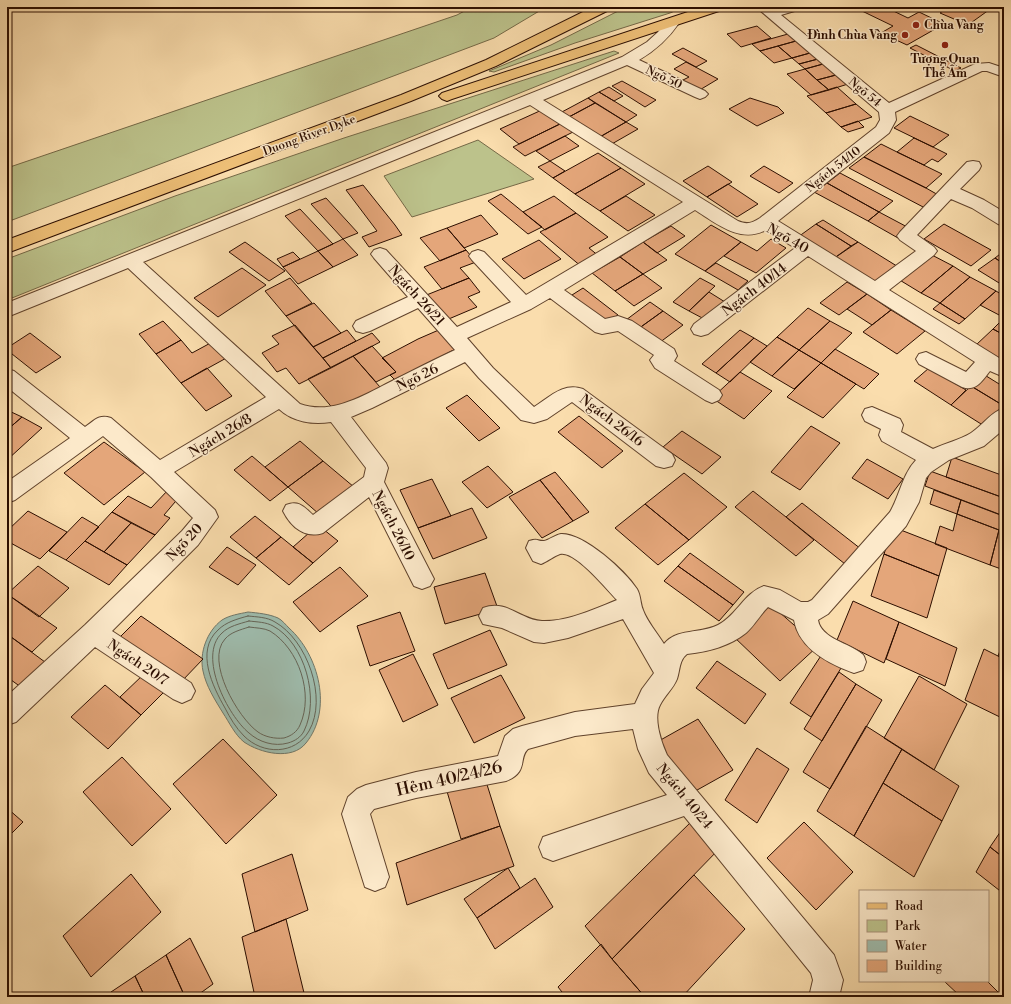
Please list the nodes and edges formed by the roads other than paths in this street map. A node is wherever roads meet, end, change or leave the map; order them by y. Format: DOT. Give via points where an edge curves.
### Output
graph roads {
  1 [pos="604,7"];
  2 [pos="717,7"];
  3 [pos="792,7"];
  4 [pos="767,10"];
  5 [pos="672,23"];
  6 [pos="627,60"];
  7 [pos="1004,73"];
  8 [pos="700,94"];
  9 [pos="531,99"];
  10 [pos="887,110"];
  11 [pos="973,166"];
  12 [pos="210,172"];
  13 [pos="949,191"];
  14 [pos="695,202"];
  15 [pos="1004,220"];
  16 [pos="766,222"];
  17 [pos="7,247"];
  18 [pos="808,248"];
  19 [pos="380,254"];
  20 [pos="478,256"];
  21 [pos="130,260"];
  22 [pos="550,289"];
  23 [pos="876,290"];
  24 [pos="421,299"];
  25 [pos="524,304"];
  26 [pos="7,310"];
  27 [pos="363,326"];
  28 [pos="701,330"];
  29 [pos="454,336"];
  30 [pos="468,352"];
  31 [pos="926,359"];
  32 [pos="996,365"];
  33 [pos="7,376"];
  34 [pos="712,395"];
  35 [pos="280,399"];
  36 [pos="336,413"];
  37 [pos="872,415"];
  38 [pos="1004,416"];
  39 [pos="85,438"];
  40 [pos="933,459"];
  41 [pos="664,460"];
  42 [pos="160,471"];
  43 [pos="372,482"];
  44 [pos="7,494"];
  45 [pos="294,511"];
  46 [pos="537,548"];
  47 [pos="422,579"];
  48 [pos="630,606"];
  49 [pos="805,613"];
  50 [pos="491,616"];
  51 [pos="94,633"];
  52 [pos="854,662"];
  53 [pos="666,671"];
  54 [pos="182,691"];
  55 [pos="11,701"];
  56 [pos="646,714"];
  57 [pos="689,801"];
  58 [pos="553,847"];
  59 [pos="375,877"];
  60 [pos="824,997"];
  1 -- 12 [label="main road, Duong River Dyke" via="491,63"];
  2 -- 5 [label="main road"];
  3 -- 4 [label="street"];
  4 -- 10 [label="street, Ngõ 54"];
  5 -- 6 [label="street" via="657,42"];
  5 -- 12 [label="main road"];
  6 -- 8 [label="street, Ngõ 50"];
  6 -- 9 [label="street"];
  7 -- 10 [label="street, Ngõ 54" via="989,67 980,67"];
  9 -- 14 [label="street, Ngõ 40"];
  9 -- 21 [label="street"];
  10 -- 16 [label="street, Ngách 54/10" via="888,120 883,130"];
  11 -- 13 [label="street"];
  12 -- 17 [label="main road, Duong River Dyke"];
  13 -- 15 [label="street" via="978,204"];
  13 -- 23 [label="street" via="906,236 928,251"];
  14 -- 16 [label="street, Ngõ 40" via="740,229 750,231"];
  14 -- 22 [label="street"];
  16 -- 18 [label="street, Ngõ 40"];
  18 -- 23 [label="street, Ngõ 40"];
  18 -- 28 [label="street, Ngách 40/14"];
  19 -- 24 [label="street, Ngách 26/21"];
  20 -- 25 [label="street"];
  21 -- 26 [label="street"];
  21 -- 35 [label="street, Ngõ 26"];
  22 -- 25 [label="street"];
  22 -- 34 [label="street" via="602,327 618,323 625,326 667,354 660,360 662,363"];
  23 -- 32 [label="street, Ngõ 40"];
  24 -- 27 [label="street"];
  24 -- 29 [label="street, Ngách 26/21"];
  25 -- 29 [label="street"];
  29 -- 30 [label="street"];
  30 -- 36 [label="street, Ngõ 26" via="359,406"];
  30 -- 41 [label="street, Ngách 26/16" via="528,414 538,414 568,394 576,394"];
  31 -- 32 [label="street" via="969,382"];
  33 -- 39 [label="street"];
  35 -- 36 [label="street, Ngõ 26" via="300,414"];
  35 -- 42 [label="street, Ngách 26/8"];
  36 -- 43 [label="street, Ngách 26/10" via="375,463 377,468"];
  37 -- 40 [label="street" via="892,425 889,435"];
  38 -- 40 [label="street" via="977,440"];
  39 -- 42 [label="street, Ngõ 20" via="104,424"];
  39 -- 44 [label="street"];
  40 -- 49 [label="street" via="916,475 908,502 898,519 820,607 814,612"];
  42 -- 51 [label="street, Ngõ 20" via="207,517 190,538"];
  43 -- 45 [label="street" via="315,526 308,525"];
  43 -- 47 [label="street, Ngách 26/10"];
  46 -- 48 [label="street" via="541,554 559,544 574,546 584,551 628,596"];
  48 -- 50 [label="street" via="550,631 535,631 502,616"];
  48 -- 53 [label="street"];
  49 -- 52 [label="street" via="806,625 812,635"];
  49 -- 53 [label="street, Ngách 40/24" via="797,612 772,597 764,596 737,626 719,637 682,644 675,648 670,654"];
  51 -- 54 [label="street, Ngách 20/7"];
  51 -- 55 [label="street, Ngõ 20"];
  53 -- 56 [label="street, Ngách 40/24" via="649,699"];
  56 -- 57 [label="street, Ngách 40/24" via="646,731 651,750 658,764"];
  56 -- 59 [label="street, Hẻm 40/24/26" via="575,724 522,738 513,746 510,765 506,768 416,784 366,798 358,807 356,814"];
  57 -- 58 [label="street"];
  57 -- 60 [label="street, Ngách 40/24" via="824,964 828,980"];
}
